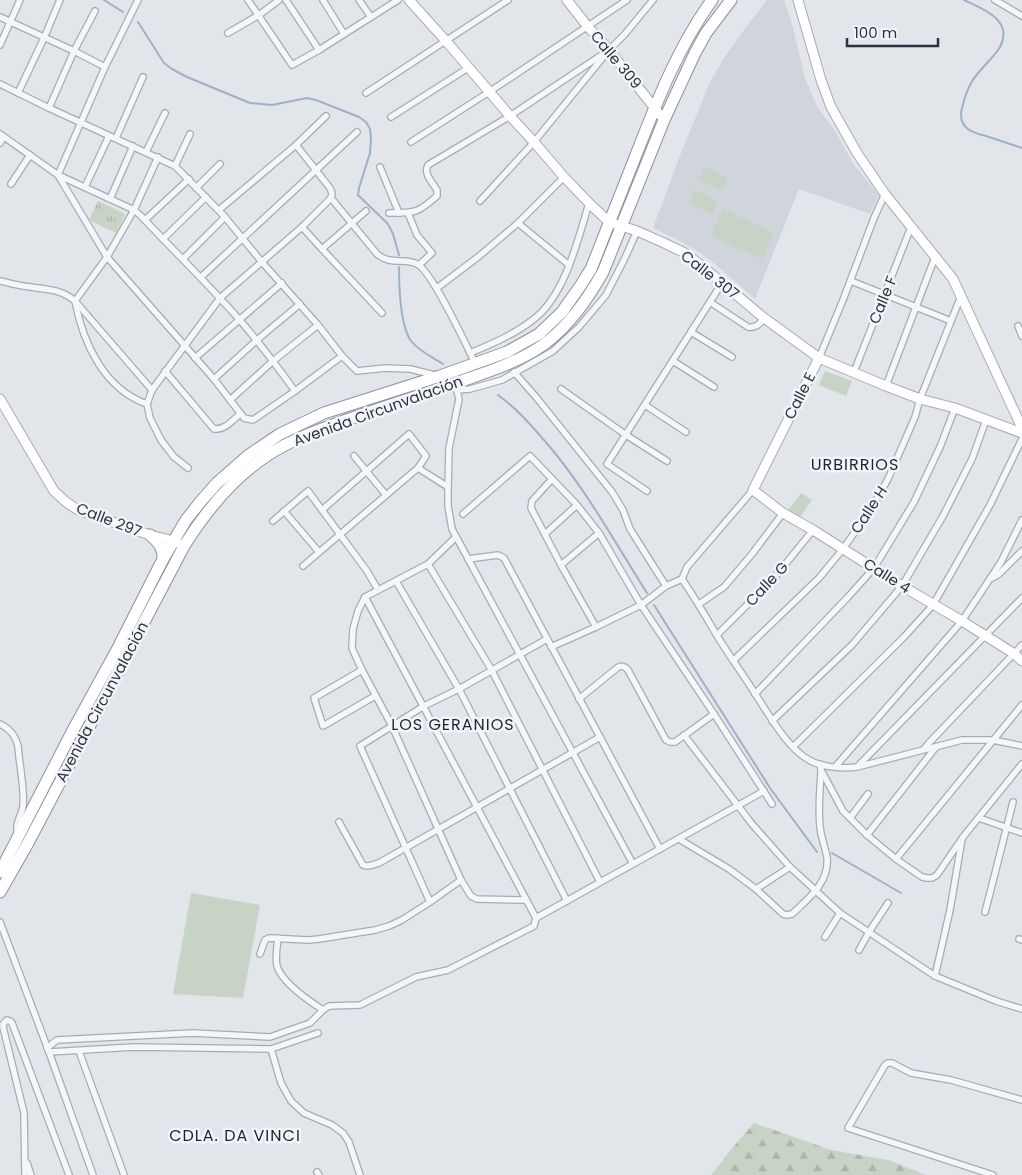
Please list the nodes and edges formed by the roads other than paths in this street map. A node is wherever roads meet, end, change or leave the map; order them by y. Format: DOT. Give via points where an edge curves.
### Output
graph roads {
  1 [pos="20,0"];
  2 [pos="60,0"];
  3 [pos="138,0"];
  4 [pos="248,0"];
  5 [pos="279,0"];
  6 [pos="286,0"];
  7 [pos="323,0"];
  8 [pos="359,0"];
  9 [pos="398,0"];
  10 [pos="409,0"];
  11 [pos="508,0"];
  12 [pos="627,0"];
  13 [pos="652,0"];
  14 [pos="712,0"];
  15 [pos="731,0"];
  16 [pos="798,0"];
  17 [pos="995,0"];
  18 [pos="569,1"];
  19 [pos="95,11"];
  20 [pos="259,15"];
  21 [pos="1022,16"];
  22 [pos="0,17"];
  23 [pos="371,17"];
  24 [pos="10,23"];
  25 [pos="588,27"];
  26 [pos="228,33"];
  27 [pos="344,34"];
  28 [pos="44,38"];
  29 [pos="446,41"];
  30 [pos="0,45"];
  31 [pos="319,50"];
  32 [pos="610,50"];
  33 [pos="74,51"];
  34 [pos="106,67"];
  35 [pos="468,68"];
  36 [pos="143,76"];
  37 [pos="0,84"];
  38 [pos="489,92"];
  39 [pos="18,93"];
  40 [pos="366,93"];
  41 [pos="654,107"];
  42 [pos="49,108"];
  43 [pos="165,112"];
  44 [pos="326,116"];
  45 [pos="510,116"];
  46 [pos="391,117"];
  47 [pos="664,120"];
  48 [pos="82,122"];
  49 [pos="357,132"];
  50 [pos="190,134"];
  51 [pos="2,136"];
  52 [pos="109,136"];
  53 [pos="116,138"];
  54 [pos="412,142"];
  55 [pos="534,142"];
  56 [pos="0,144"];
  57 [pos="296,144"];
  58 [pos="133,146"];
  59 [pos="146,152"];
  60 [pos="30,155"];
  61 [pos="158,157"];
  62 [pos="220,164"];
  63 [pos="175,166"];
  64 [pos="380,167"];
  65 [pos="316,169"];
  66 [pos="58,175"];
  67 [pos="564,177"];
  68 [pos="189,179"];
  69 [pos="11,184"];
  70 [pos="85,187"];
  71 [pos="196,188"];
  72 [pos="885,194"];
  73 [pos="206,197"];
  74 [pos="332,198"];
  75 [pos="110,199"];
  76 [pos="480,201"];
  77 [pos="589,204"];
  78 [pos="134,210"];
  79 [pos="219,210"];
  80 [pos="366,211"];
  81 [pos="389,213"];
  82 [pos="399,213"];
  83 [pos="408,213"];
  84 [pos="225,217"];
  85 [pos="145,220"];
  86 [pos="610,222"];
  87 [pos="352,223"];
  88 [pos="518,223"];
  89 [pos="622,226"];
  90 [pos="302,227"];
  91 [pos="911,227"];
  92 [pos="637,231"];
  93 [pos="242,238"];
  94 [pos="163,239"];
  95 [pos="322,249"];
  96 [pos="107,257"];
  97 [pos="935,257"];
  98 [pos="183,259"];
  99 [pos="261,261"];
  100 [pos="419,265"];
  101 [pos="570,265"];
  102 [pos="201,277"];
  103 [pos="0,281"];
  104 [pos="851,281"];
  105 [pos="282,283"];
  106 [pos="722,283"];
  107 [pos="437,288"];
  108 [pos="885,295"];
  109 [pos="961,296"];
  110 [pos="220,298"];
  111 [pos="75,301"];
  112 [pos="710,302"];
  113 [pos="300,304"];
  114 [pos="916,307"];
  115 [pos="382,313"];
  116 [pos="764,318"];
  117 [pos="239,319"];
  118 [pos="951,321"];
  119 [pos="318,325"];
  120 [pos="1018,326"];
  121 [pos="691,332"];
  122 [pos="1022,336"];
  123 [pos="257,340"];
  124 [pos="185,346"];
  125 [pos="342,356"];
  126 [pos="732,357"];
  127 [pos="195,358"];
  128 [pos="473,358"];
  129 [pos="820,358"];
  130 [pos="273,361"];
  131 [pos="672,361"];
  132 [pos="166,371"];
  133 [pos="514,372"];
  134 [pos="854,372"];
  135 [pos="440,376"];
  136 [pos="214,379"];
  137 [pos="886,386"];
  138 [pos="456,387"];
  139 [pos="714,387"];
  140 [pos="561,389"];
  141 [pos="152,390"];
  142 [pos="295,391"];
  143 [pos="0,399"];
  144 [pos="920,399"];
  145 [pos="230,400"];
  146 [pos="147,404"];
  147 [pos="645,406"];
  148 [pos="955,408"];
  149 [pos="240,414"];
  150 [pos="986,420"];
  151 [pos="1022,428"];
  152 [pos="686,432"];
  153 [pos="1022,433"];
  154 [pos="626,435"];
  155 [pos="1022,439"];
  156 [pos="354,456"];
  157 [pos="667,461"];
  158 [pos="188,468"];
  159 [pos="418,468"];
  160 [pos="366,471"];
  161 [pos="552,480"];
  162 [pos="448,487"];
  163 [pos="752,490"];
  164 [pos="647,491"];
  165 [pos="386,495"];
  166 [pos="577,506"];
  167 [pos="322,510"];
  168 [pos="284,511"];
  169 [pos="783,513"];
  170 [pos="463,514"];
  171 [pos="1022,520"];
  172 [pos="273,521"];
  173 [pos="813,530"];
  174 [pos="599,533"];
  175 [pos="340,534"];
  176 [pos="545,534"];
  177 [pos="150,535"];
  178 [pos="456,537"];
  179 [pos="179,544"];
  180 [pos="843,549"];
  181 [pos="1022,551"];
  182 [pos="319,552"];
  183 [pos="163,559"];
  184 [pos="468,559"];
  185 [pos="428,564"];
  186 [pos="560,565"];
  187 [pos="302,566"];
  188 [pos="874,568"];
  189 [pos="682,579"];
  190 [pos="990,580"];
  191 [pos="396,581"];
  192 [pos="666,586"];
  193 [pos="902,586"];
  194 [pos="378,590"];
  195 [pos="365,597"];
  196 [pos="1022,598"];
  197 [pos="699,604"];
  198 [pos="933,604"];
  199 [pos="641,605"];
  200 [pos="962,622"];
  201 [pos="596,627"];
  202 [pos="717,635"];
  203 [pos="985,636"];
  204 [pos="547,639"];
  205 [pos="1022,645"];
  206 [pos="552,647"];
  207 [pos="1013,653"];
  208 [pos="520,654"];
  209 [pos="734,660"];
  210 [pos="1022,661"];
  211 [pos="491,669"];
  212 [pos="362,670"];
  213 [pos="459,688"];
  214 [pos="755,694"];
  215 [pos="375,696"];
  216 [pos="579,699"];
  217 [pos="1022,705"];
  218 [pos="424,706"];
  219 [pos="714,714"];
  220 [pos="772,721"];
  221 [pos="0,724"];
  222 [pos="392,726"];
  223 [pos="684,735"];
  224 [pos="600,737"];
  225 [pos="993,740"];
  226 [pos="1022,746"];
  227 [pos="793,747"];
  228 [pos="936,747"];
  229 [pos="924,749"];
  230 [pos="573,752"];
  231 [pos="1022,764"];
  232 [pos="821,767"];
  233 [pos="835,767"];
  234 [pos="857,767"];
  235 [pos="543,769"];
  236 [pos="510,788"];
  237 [pos="764,791"];
  238 [pos="868,794"];
  239 [pos="1013,802"];
  240 [pos="772,804"];
  241 [pos="738,806"];
  242 [pos="477,807"];
  243 [pos="850,818"];
  244 [pos="979,818"];
  245 [pos="339,822"];
  246 [pos="1007,828"];
  247 [pos="438,829"];
  248 [pos="1022,833"];
  249 [pos="867,835"];
  250 [pos="962,837"];
  251 [pos="24,839"];
  252 [pos="679,839"];
  253 [pos="406,848"];
  254 [pos="660,849"];
  255 [pos="896,859"];
  256 [pos="633,864"];
  257 [pos="790,867"];
  258 [pos="0,872"];
  259 [pos="461,880"];
  260 [pos="600,882"];
  261 [pos="756,889"];
  262 [pos="0,892"];
  263 [pos="816,892"];
  264 [pos="526,900"];
  265 [pos="567,901"];
  266 [pos="430,902"];
  267 [pos="888,903"];
  268 [pos="986,912"];
  269 [pos="840,913"];
  270 [pos="536,918"];
  271 [pos="0,922"];
  272 [pos="869,932"];
  273 [pos="825,937"];
  274 [pos="278,938"];
  275 [pos="859,950"];
  276 [pos="260,954"];
  277 [pos="935,976"];
  278 [pos="323,1010"];
  279 [pos="1022,1010"];
  280 [pos="318,1033"];
  281 [pos="271,1049"];
  282 [pos="48,1050"];
  283 [pos="79,1051"];
  284 [pos="1022,1100"];
  285 [pos="25,1157"];
  286 [pos="25,1175"];
  287 [pos="32,1175"];
  288 [pos="69,1175"];
  289 [pos="93,1175"];
  290 [pos="124,1175"];
  291 [pos="360,1175"];
  292 [pos="993,1175"];
  1 -- 24 [label="street"];
  2 -- 28 [label="street"];
  3 -- 34 [label="street"];
  4 -- 20 [label="street"];
  5 -- 20 [label="street"];
  6 -- 31 [label="street"];
  7 -- 27 [label="street"];
  8 -- 23 [label="street"];
  9 -- 23 [label="street"];
  10 -- 29 [label="street, Calle 307"];
  11 -- 29 [label="street"];
  12 -- 25 [label="street"];
  13 -- 32 [label="street"];
  14 -- 41 [label="highway, Avenida Circunvalación" via="698,19"];
  15 -- 47 [label="highway, Avenida Circunvalación" via="706,33"];
  16 -- 72 [label="street" via="831,107"];
  17 -- 21 [label="street"];
  18 -- 25 [label="street, Calle 309"];
  19 -- 33 [label="street"];
  20 -- 26 [label="street"];
  20 -- 31 [label="street" via="292,65"];
  22 -- 24 [label="street"];
  23 -- 27 [label="street"];
  24 -- 28 [label="street"];
  24 -- 30 [label="street"];
  25 -- 32 [label="street, Calle 309"];
  25 -- 38 [label="street"];
  27 -- 31 [label="street"];
  28 -- 33 [label="street"];
  28 -- 39 [label="street"];
  29 -- 35 [label="street, Calle 307"];
  29 -- 40 [label="street"];
  32 -- 41 [label="street, Calle 309"];
  32 -- 45 [label="street"];
  32 -- 55 [label="street"];
  33 -- 34 [label="street"];
  33 -- 42 [label="street"];
  34 -- 48 [label="street"];
  35 -- 38 [label="street, Calle 307"];
  35 -- 46 [label="street"];
  36 -- 53 [label="street"];
  37 -- 39 [label="street"];
  38 -- 45 [label="street, Calle 307"];
  38 -- 54 [label="street"];
  39 -- 42 [label="street"];
  41 -- 47 [label="street, Calle 309"];
  41 -- 86 [label="highway, Avenida Circunvalación"];
  42 -- 48 [label="street"];
  43 -- 59 [label="street"];
  44 -- 57 [label="street"];
  45 -- 55 [label="street, Calle 307"];
  45 -- 83 [label="street" via="428,165 426,173 438,190 437,196 422,208"];
  47 -- 89 [label="highway, Avenida Circunvalación"];
  48 -- 52 [label="street"];
  48 -- 66 [label="street"];
  49 -- 65 [label="street"];
  50 -- 63 [label="street"];
  51 -- 56 [label="street"];
  51 -- 60 [label="street"];
  52 -- 53 [label="street"];
  52 -- 70 [label="street"];
  53 -- 58 [label="street"];
  55 -- 67 [label="street, Calle 307"];
  55 -- 76 [label="street"];
  57 -- 65 [label="street"];
  57 -- 79 [label="street"];
  58 -- 59 [label="street"];
  58 -- 75 [label="street"];
  59 -- 61 [label="street"];
  60 -- 66 [label="street"];
  60 -- 69 [label="street"];
  61 -- 63 [label="street"];
  61 -- 78 [label="street"];
  62 -- 71 [label="street"];
  63 -- 68 [label="street"];
  64 -- 82 [label="street"];
  65 -- 74 [label="street" via="330,188"];
  65 -- 93 [label="street"];
  66 -- 70 [label="street"];
  66 -- 96 [label="street"];
  67 -- 77 [label="street, Calle 307"];
  67 -- 88 [label="street"];
  68 -- 71 [label="street"];
  68 -- 85 [label="street"];
  70 -- 75 [label="street"];
  71 -- 73 [label="street"];
  72 -- 91 [label="street"];
  72 -- 104 [label="street, Calle E"];
  73 -- 79 [label="street"];
  73 -- 94 [label="street"];
  74 -- 87 [label="street"];
  74 -- 90 [label="street"];
  75 -- 78 [label="street"];
  77 -- 86 [label="street, Calle 307"];
  77 -- 101 [label="street"];
  78 -- 85 [label="street"];
  78 -- 96 [label="street"];
  79 -- 84 [label="street"];
  80 -- 87 [label="street"];
  81 -- 82 [label="street"];
  82 -- 83 [label="street"];
  83 -- 100 [label="street" via="417,235 432,253"];
  84 -- 93 [label="street"];
  84 -- 98 [label="street"];
  85 -- 94 [label="street"];
  86 -- 89 [label="street, Calle 307"];
  86 -- 128 [label="highway, Avenida Circunvalación" via="591,269 562,312 539,334 507,352"];
  87 -- 95 [label="street"];
  87 -- 100 [label="street" via="381,257"];
  88 -- 101 [label="street"];
  88 -- 107 [label="street"];
  89 -- 92 [label="street, Calle 307"];
  89 -- 138 [label="highway, Avenida Circunvalación" via="603,272 570,321 544,345 522,358"];
  90 -- 95 [label="street"];
  90 -- 99 [label="street"];
  91 -- 97 [label="street"];
  91 -- 108 [label="street, Calle F"];
  92 -- 106 [label="street, Calle 307" via="684,253"];
  92 -- 133 [label="street" via="606,295 579,327 553,351"];
  93 -- 99 [label="street"];
  93 -- 102 [label="street"];
  94 -- 98 [label="street"];
  95 -- 115 [label="street"];
  96 -- 111 [label="street"];
  96 -- 124 [label="street"];
  97 -- 109 [label="street" via="953,279"];
  97 -- 114 [label="street"];
  98 -- 102 [label="street"];
  99 -- 105 [label="street"];
  99 -- 110 [label="street"];
  100 -- 107 [label="street"];
  101 -- 128 [label="street" via="552,300 535,319"];
  102 -- 110 [label="street"];
  103 -- 111 [label="street" via="51,289 67,294"];
  104 -- 108 [label="street"];
  104 -- 129 [label="street, Calle E"];
  105 -- 113 [label="street"];
  105 -- 117 [label="street"];
  106 -- 112 [label="street"];
  106 -- 116 [label="street, Calle 307"];
  107 -- 128 [label="street"];
  108 -- 114 [label="street"];
  108 -- 134 [label="street, Calle F"];
  109 -- 118 [label="street, Calle H"];
  109 -- 151 [label="street"];
  110 -- 117 [label="street"];
  110 -- 124 [label="street"];
  111 -- 141 [label="street"];
  111 -- 146 [label="street" via="87,343 100,368 118,388"];
  112 -- 116 [label="street" via="748,327 757,326"];
  112 -- 121 [label="street"];
  113 -- 119 [label="street"];
  113 -- 123 [label="street"];
  114 -- 118 [label="street"];
  114 -- 137 [label="street"];
  116 -- 129 [label="street, Calle 307"];
  117 -- 123 [label="street"];
  117 -- 127 [label="street"];
  118 -- 144 [label="street, Calle H"];
  119 -- 125 [label="street"];
  119 -- 130 [label="street"];
  120 -- 122 [label="street"];
  121 -- 126 [label="street"];
  121 -- 131 [label="street"];
  123 -- 130 [label="street"];
  123 -- 136 [label="street"];
  124 -- 127 [label="street"];
  124 -- 132 [label="street"];
  125 -- 135 [label="street" via="357,371 410,368"];
  125 -- 142 [label="street"];
  127 -- 136 [label="street"];
  128 -- 135 [label="highway, Avenida Circunvalación"];
  129 -- 134 [label="street, Calle 307"];
  129 -- 163 [label="street, Calle E"];
  130 -- 142 [label="street"];
  130 -- 145 [label="street"];
  131 -- 139 [label="street"];
  131 -- 147 [label="street"];
  132 -- 141 [label="street"];
  132 -- 149 [label="street" via="214,429 223,428"];
  133 -- 138 [label="street" via="502,380 470,389"];
  133 -- 192 [label="street" via="612,492 630,529"];
  134 -- 137 [label="street, Calle 307"];
  135 -- 138 [label="street"];
  135 -- 179 [label="highway, Avenida Circunvalación" via="324,413 280,434 249,454 217,483 191,514"];
  136 -- 145 [label="street"];
  137 -- 144 [label="street, Calle 307"];
  138 -- 162 [label="street" via="459,399 449,448"];
  138 -- 179 [label="highway, Avenida Circunvalación" via="326,427 284,446 253,466 224,493"];
  140 -- 154 [label="street"];
  141 -- 146 [label="street"];
  142 -- 149 [label="street" via="253,420"];
  143 -- 177 [label="street, Calle 297" via="54,491 66,502 78,510"];
  144 -- 148 [label="street, Calle 307"];
  144 -- 180 [label="street, Calle H" via="888,479"];
  145 -- 149 [label="street"];
  146 -- 158 [label="street" via="161,440"];
  147 -- 152 [label="street"];
  147 -- 154 [label="street"];
  148 -- 150 [label="street, Calle 307"];
  148 -- 188 [label="street" via="914,502"];
  150 -- 153 [label="street, Calle 307"];
  150 -- 193 [label="street" via="972,459"];
  154 -- 157 [label="street"];
  154 -- 164 [label="street" via="607,464"];
  155 -- 198 [label="street" via="990,505"];
  156 -- 160 [label="street"];
  159 -- 160 [label="street" via="426,456 409,434"];
  159 -- 162 [label="street"];
  159 -- 165 [label="street"];
  160 -- 165 [label="street"];
  160 -- 167 [label="street"];
  161 -- 166 [label="street"];
  161 -- 170 [label="street" via="530,456"];
  161 -- 176 [label="street" via="530,504"];
  162 -- 178 [label="street" via="448,506"];
  163 -- 169 [label="street, Calle 4"];
  163 -- 189 [label="street, Calle E" via="687,567"];
  165 -- 175 [label="street"];
  166 -- 174 [label="street"];
  166 -- 176 [label="street"];
  167 -- 168 [label="street" via="308,491"];
  167 -- 175 [label="street"];
  168 -- 172 [label="street"];
  168 -- 182 [label="street"];
  169 -- 173 [label="street, Calle 4"];
  169 -- 197 [label="street" via="724,586"];
  171 -- 190 [label="street"];
  173 -- 180 [label="street, Calle 4"];
  173 -- 202 [label="street, Calle G" via="775,576"];
  174 -- 186 [label="street"];
  174 -- 199 [label="street"];
  175 -- 182 [label="street"];
  175 -- 194 [label="street"];
  176 -- 186 [label="street"];
  177 -- 179 [label="street, Calle 297"];
  177 -- 183 [label="highway" via="160,545"];
  178 -- 184 [label="street"];
  178 -- 185 [label="street"];
  179 -- 183 [label="highway, Avenida Circunvalación"];
  179 -- 251 [label="highway, Avenida Circunvalación"];
  180 -- 188 [label="street, Calle 4"];
  180 -- 209 [label="street, Calle H" via="819,578"];
  181 -- 190 [label="street"];
  182 -- 187 [label="street"];
  183 -- 251 [label="highway, Avenida Circunvalación" via="72,732"];
  184 -- 204 [label="street" via="498,555 504,558"];
  184 -- 208 [label="street"];
  185 -- 191 [label="street"];
  185 -- 211 [label="street"];
  186 -- 201 [label="street"];
  188 -- 193 [label="street, Calle 4"];
  188 -- 214 [label="street"];
  189 -- 192 [label="street"];
  189 -- 197 [label="street"];
  190 -- 200 [label="street"];
  191 -- 194 [label="street"];
  191 -- 213 [label="street"];
  192 -- 199 [label="street"];
  193 -- 198 [label="street, Calle 4"];
  193 -- 220 [label="street" via="852,645"];
  194 -- 195 [label="street"];
  195 -- 212 [label="street" via="353,629 352,648"];
  195 -- 218 [label="street"];
  196 -- 203 [label="street"];
  197 -- 202 [label="street"];
  198 -- 200 [label="street, Calle 4"];
  198 -- 227 [label="street"];
  199 -- 201 [label="street"];
  199 -- 219 [label="street"];
  200 -- 203 [label="street, Calle 4"];
  200 -- 233 [label="street"];
  201 -- 206 [label="street"];
  202 -- 209 [label="street"];
  203 -- 207 [label="street, Calle 4"];
  203 -- 234 [label="street"];
  204 -- 206 [label="street"];
  204 -- 208 [label="street"];
  205 -- 207 [label="street"];
  206 -- 216 [label="street"];
  207 -- 210 [label="street, Calle 4"];
  207 -- 229 [label="street"];
  208 -- 211 [label="street"];
  208 -- 230 [label="street"];
  209 -- 214 [label="street"];
  211 -- 213 [label="street"];
  211 -- 235 [label="street"];
  212 -- 215 [label="street"];
  212 -- 215 [label="street" via="314,698 323,726"];
  213 -- 218 [label="street"];
  213 -- 236 [label="street"];
  214 -- 220 [label="street"];
  215 -- 222 [label="street"];
  216 -- 223 [label="street" via="618,667 626,667 666,740 675,742"];
  216 -- 224 [label="street"];
  217 -- 225 [label="street"];
  218 -- 222 [label="street"];
  218 -- 242 [label="street"];
  219 -- 223 [label="street"];
  219 -- 237 [label="street"];
  220 -- 227 [label="street"];
  221 -- 251 [label="street" via="11,732 18,746 23,807 16,829"];
  222 -- 247 [label="street"];
  222 -- 253 [label="street" via="360,746"];
  223 -- 241 [label="street"];
  224 -- 230 [label="street"];
  224 -- 254 [label="street"];
  225 -- 226 [label="street"];
  225 -- 228 [label="street" via="962,740"];
  225 -- 255 [label="street"];
  227 -- 232 [label="street"];
  228 -- 229 [label="street"];
  228 -- 249 [label="street"];
  229 -- 234 [label="street"];
  230 -- 235 [label="street"];
  230 -- 256 [label="street"];
  231 -- 244 [label="street"];
  232 -- 233 [label="street"];
  232 -- 243 [label="street" via="843,811"];
  232 -- 263 [label="street" via="820,828 827,866"];
  233 -- 234 [label="street"];
  235 -- 236 [label="street"];
  235 -- 260 [label="street"];
  236 -- 242 [label="street"];
  236 -- 265 [label="street"];
  237 -- 240 [label="street"];
  237 -- 241 [label="street"];
  238 -- 243 [label="street"];
  239 -- 246 [label="street"];
  241 -- 252 [label="street"];
  241 -- 257 [label="street"];
  242 -- 247 [label="street"];
  242 -- 264 [label="street"];
  243 -- 249 [label="street"];
  244 -- 246 [label="street"];
  244 -- 250 [label="street"];
  245 -- 253 [label="street" via="365,866 379,863"];
  246 -- 248 [label="street"];
  246 -- 268 [label="street"];
  247 -- 253 [label="street"];
  247 -- 259 [label="street"];
  249 -- 255 [label="street"];
  250 -- 255 [label="street" via="932,878 922,877"];
  250 -- 277 [label="street"];
  251 -- 258 [label="highway, Avenida Circunvalación"];
  251 -- 262 [label="highway, Avenida Circunvalación"];
  252 -- 254 [label="street"];
  252 -- 261 [label="street"];
  253 -- 266 [label="street"];
  254 -- 256 [label="street"];
  256 -- 260 [label="street"];
  257 -- 261 [label="street"];
  257 -- 263 [label="street"];
  259 -- 264 [label="street" via="471,896 477,899"];
  259 -- 266 [label="street"];
  260 -- 265 [label="street"];
  261 -- 263 [label="street" via="787,915"];
  263 -- 269 [label="street"];
  264 -- 270 [label="street"];
  265 -- 270 [label="street"];
  266 -- 274 [label="street" via="402,920 375,930 308,940"];
  267 -- 272 [label="street"];
  269 -- 272 [label="street"];
  269 -- 273 [label="street"];
  270 -- 278 [label="street" via="534,926 448,970 416,977 360,1005 335,1005"];
  271 -- 282 [label="street"];
  272 -- 275 [label="street"];
  272 -- 277 [label="street"];
  274 -- 276 [label="street" via="265,940"];
  274 -- 278 [label="street" via="280,971 302,996"];
  277 -- 279 [label="street"];
  278 -- 282 [label="street" via="310,1023 270,1037 193,1033 57,1040"];
  280 -- 281 [label="street"];
  281 -- 283 [label="street" via="134,1047"];
  281 -- 291 [label="street" via="281,1084 291,1102 304,1113 332,1124 343,1133"];
  282 -- 283 [label="street"];
  282 -- 289 [label="street"];
  283 -- 290 [label="street"];
  284 -- 292 [label="street" via="911,1073 888,1063 848,1128"];
  285 -- 286 [label="street"];
  285 -- 287 [label="street"];
  285 -- 288 [label="street" via="24,1113 3,1027 7,1020 12,1023"];
}
